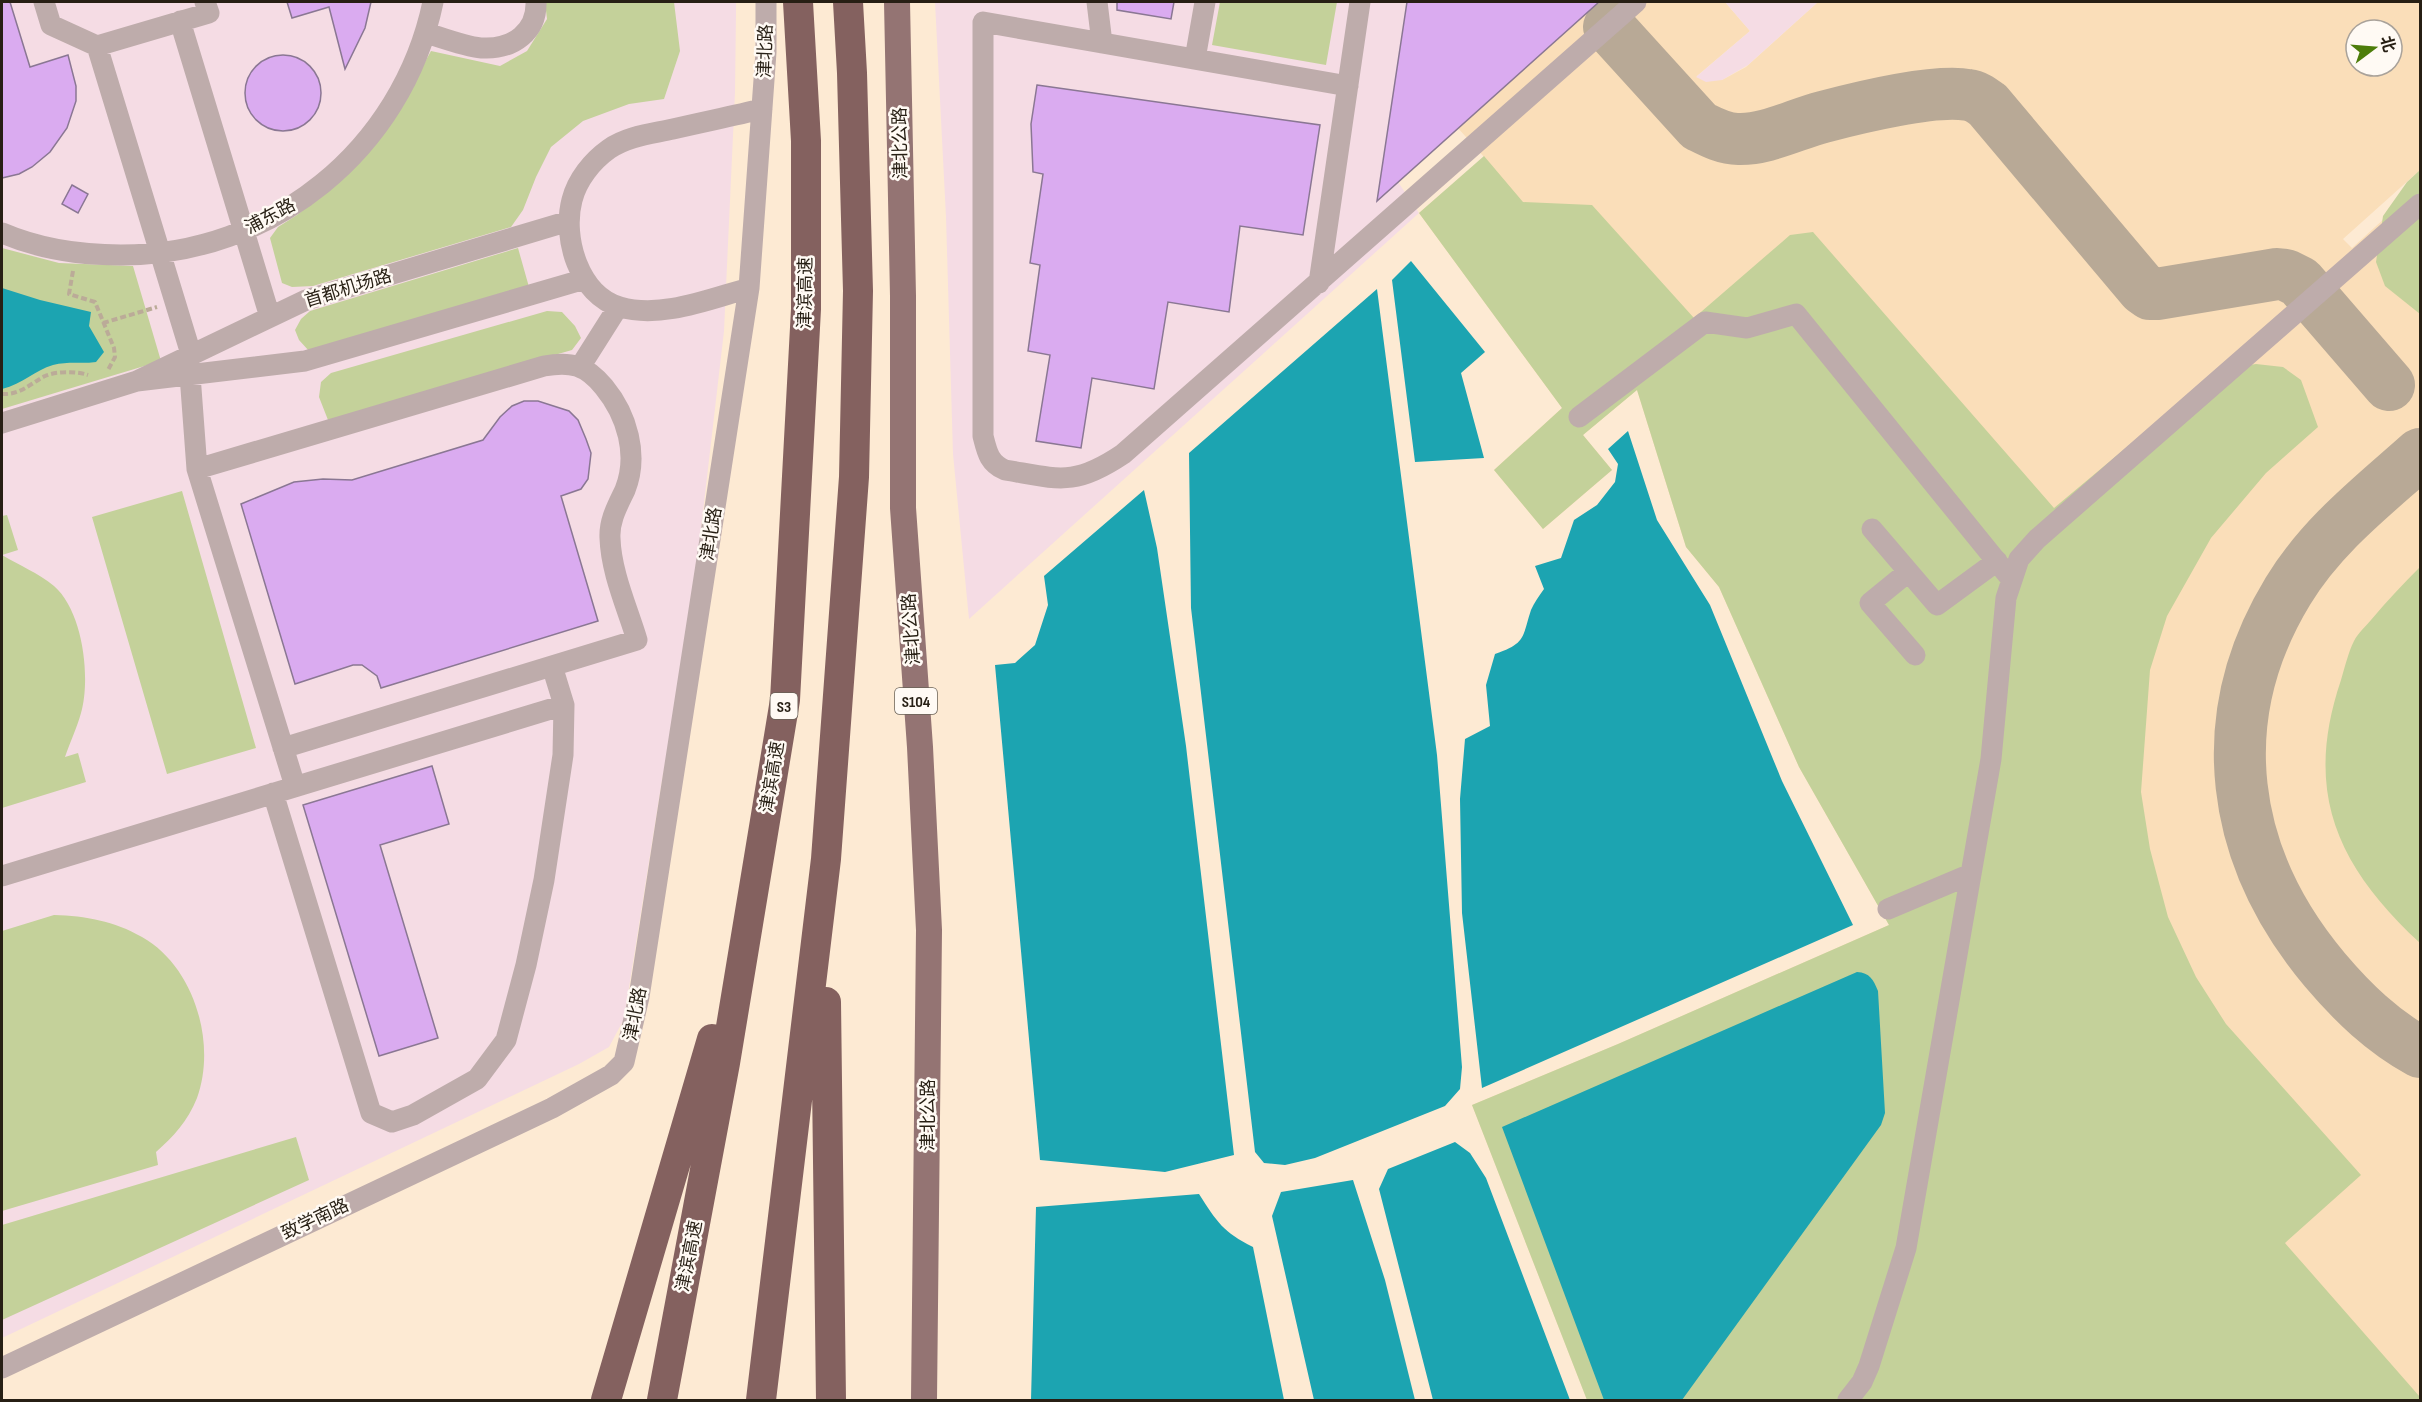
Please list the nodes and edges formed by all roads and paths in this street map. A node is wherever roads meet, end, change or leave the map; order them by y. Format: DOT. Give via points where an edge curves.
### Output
graph roads {
  1 [pos="44,2"];
  2 [pos="205,2"];
  3 [pos="434,2"];
  4 [pos="536,2"];
  5 [pos="766,2"];
  6 [pos="798,2"];
  7 [pos="848,2"];
  8 [pos="886,2"];
  9 [pos="897,2"];
  10 [pos="1097,2"];
  11 [pos="1206,2"];
  12 [pos="1360,2"];
  13 [pos="1636,2"];
  14 [pos="180,21"];
  15 [pos="425,33"];
  16 [pos="1102,43"];
  17 [pos="97,46"];
  18 [pos="1195,59"];
  19 [pos="1348,86"];
  20 [pos="762,109"];
  21 [pos="2421,204"];
  22 [pos="569,221"];
  23 [pos="244,231"];
  24 [pos="2,233"];
  25 [pos="76,253"];
  26 [pos="160,254"];
  27 [pos="585,279"];
  28 [pos="1319,283"];
  29 [pos="749,288"];
  30 [pos="175,302"];
  31 [pos="618,307"];
  32 [pos="270,317"];
  33 [pos="103,323"];
  34 [pos="191,364"];
  35 [pos="580,367"];
  36 [pos="105,373"];
  37 [pos="94,377"];
  38 [pos="2,394"];
  39 [pos="1579,417"];
  40 [pos="2,423"];
  41 [pos="196,469"];
  42 [pos="1872,529"];
  43 [pos="1997,561"];
  44 [pos="1908,572"];
  45 [pos="2011,579"];
  46 [pos="1915,655"];
  47 [pos="552,666"];
  48 [pos="564,705"];
  49 [pos="283,748"];
  50 [pos="295,786"];
  51 [pos="273,792"];
  52 [pos="826,859"];
  53 [pos="1971,873"];
  54 [pos="2,876"];
  55 [pos="751,904"];
  56 [pos="1888,909"];
  57 [pos="624,1062"];
  58 [pos="2,1368"];
  59 [pos="606,1401"];
  60 [pos="662,1401"];
  61 [pos="761,1401"];
  62 [pos="831,1401"];
  63 [pos="913,1401"];
  64 [pos="924,1401"];
  65 [pos="1848,1401"];
  1 -- 17 [label="street" via="51,25"];
  2 -- 14 [label="street" via="208,13"];
  3 -- 15 [label="street, 浦东路"];
  4 -- 15 [label="street" via="535,18 524,37 511,44 484,49"];
  5 -- 20 [label="street, 津北路"];
  6 -- 55 [label="highway, 津滨高速 / S3" via="806,141 806,309 784,700"];
  7 -- 52 [label="highway" via="858,291 854,477"];
  8 -- 63 [label="main road, 津北公路 / S104" via="892,291 891,495 916,934"];
  9 -- 64 [label="main road, 津北公路 / S104" via="903,508 929,930"];
  10 -- 16 [label="street"];
  11 -- 18 [label="street"];
  12 -- 19 [label="street"];
  13 -- 28 [label="street"];
  14 -- 17 [label="street"];
  14 -- 23 [label="street"];
  15 -- 23 [label="street, 浦东路" via="392,105 352,156 303,198"];
  16 -- 18 [label="street"];
  16 -- 28 [label="street" via="983,22 983,436 988,456 996,466 1062,480 1090,474 1106,465"];
  17 -- 26 [label="street"];
  18 -- 19 [label="street"];
  19 -- 28 [label="street"];
  20 -- 22 [label="street" via="624,140 597,159 581,179"];
  20 -- 29 [label="street, 津北路"];
  21 -- 45 [label="street" via="2037,539 2019,559"];
  22 -- 27 [label="street" via="573,255"];
  22 -- 32 [label="street, 首都机场路" via="306,300"];
  23 -- 26 [label="street, 浦东路" via="224,240"];
  23 -- 32 [label="street"];
  24 -- 25 [label="street, 浦东路" via="23,242"];
  25 -- 26 [label="street, 浦东路"];
  25 -- 33 [label="path" via="69,294 95,302"];
  26 -- 30 [label="street"];
  27 -- 31 [label="street" via="600,296"];
  27 -- 34 [label="street, 首都机场路" via="305,361"];
  29 -- 31 [label="street" via="660,310"];
  29 -- 57 [label="street, 津北路" via="640,985"];
  30 -- 33 [label="path"];
  30 -- 34 [label="street"];
  31 -- 35 [label="street"];
  32 -- 34 [label="street, 首都机场路"];
  33 -- 36 [label="path" via="115,357"];
  34 -- 40 [label="street, 首都机场路"];
  34 -- 41 [label="street"];
  35 -- 41 [label="street" via="564,363 544,366"];
  35 -- 47 [label="street" via="599,381 618,404 628,430 631,456 626,488 614,512 609,536 637,640"];
  37 -- 38 [label="path" via="80,373 46,376 21,392"];
  39 -- 43 [label="street" via="1705,322 1747,328 1796,314"];
  41 -- 49 [label="street"];
  42 -- 44 [label="street"];
  43 -- 44 [label="street" via="1937,605"];
  43 -- 45 [label="street"];
  44 -- 46 [label="street" via="1870,603"];
  45 -- 53 [label="street" via="1991,759"];
  47 -- 48 [label="street"];
  47 -- 49 [label="street"];
  48 -- 50 [label="street"];
  48 -- 51 [label="street" via="563,755 544,879 506,1040 477,1079 413,1115 392,1122 371,1113"];
  49 -- 50 [label="street"];
  50 -- 51 [label="street"];
  51 -- 54 [label="street"];
  52 -- 61 [label="highway"];
  52 -- 62 [label="highway"];
  53 -- 56 [label="street"];
  53 -- 65 [label="street" via="1902,1267 1869,1366"];
  55 -- 59 [label="highway"];
  55 -- 60 [label="highway, 津滨高速 / S3"];
  57 -- 58 [label="street, 致学南路" via="611,1075 552,1108"];
}
